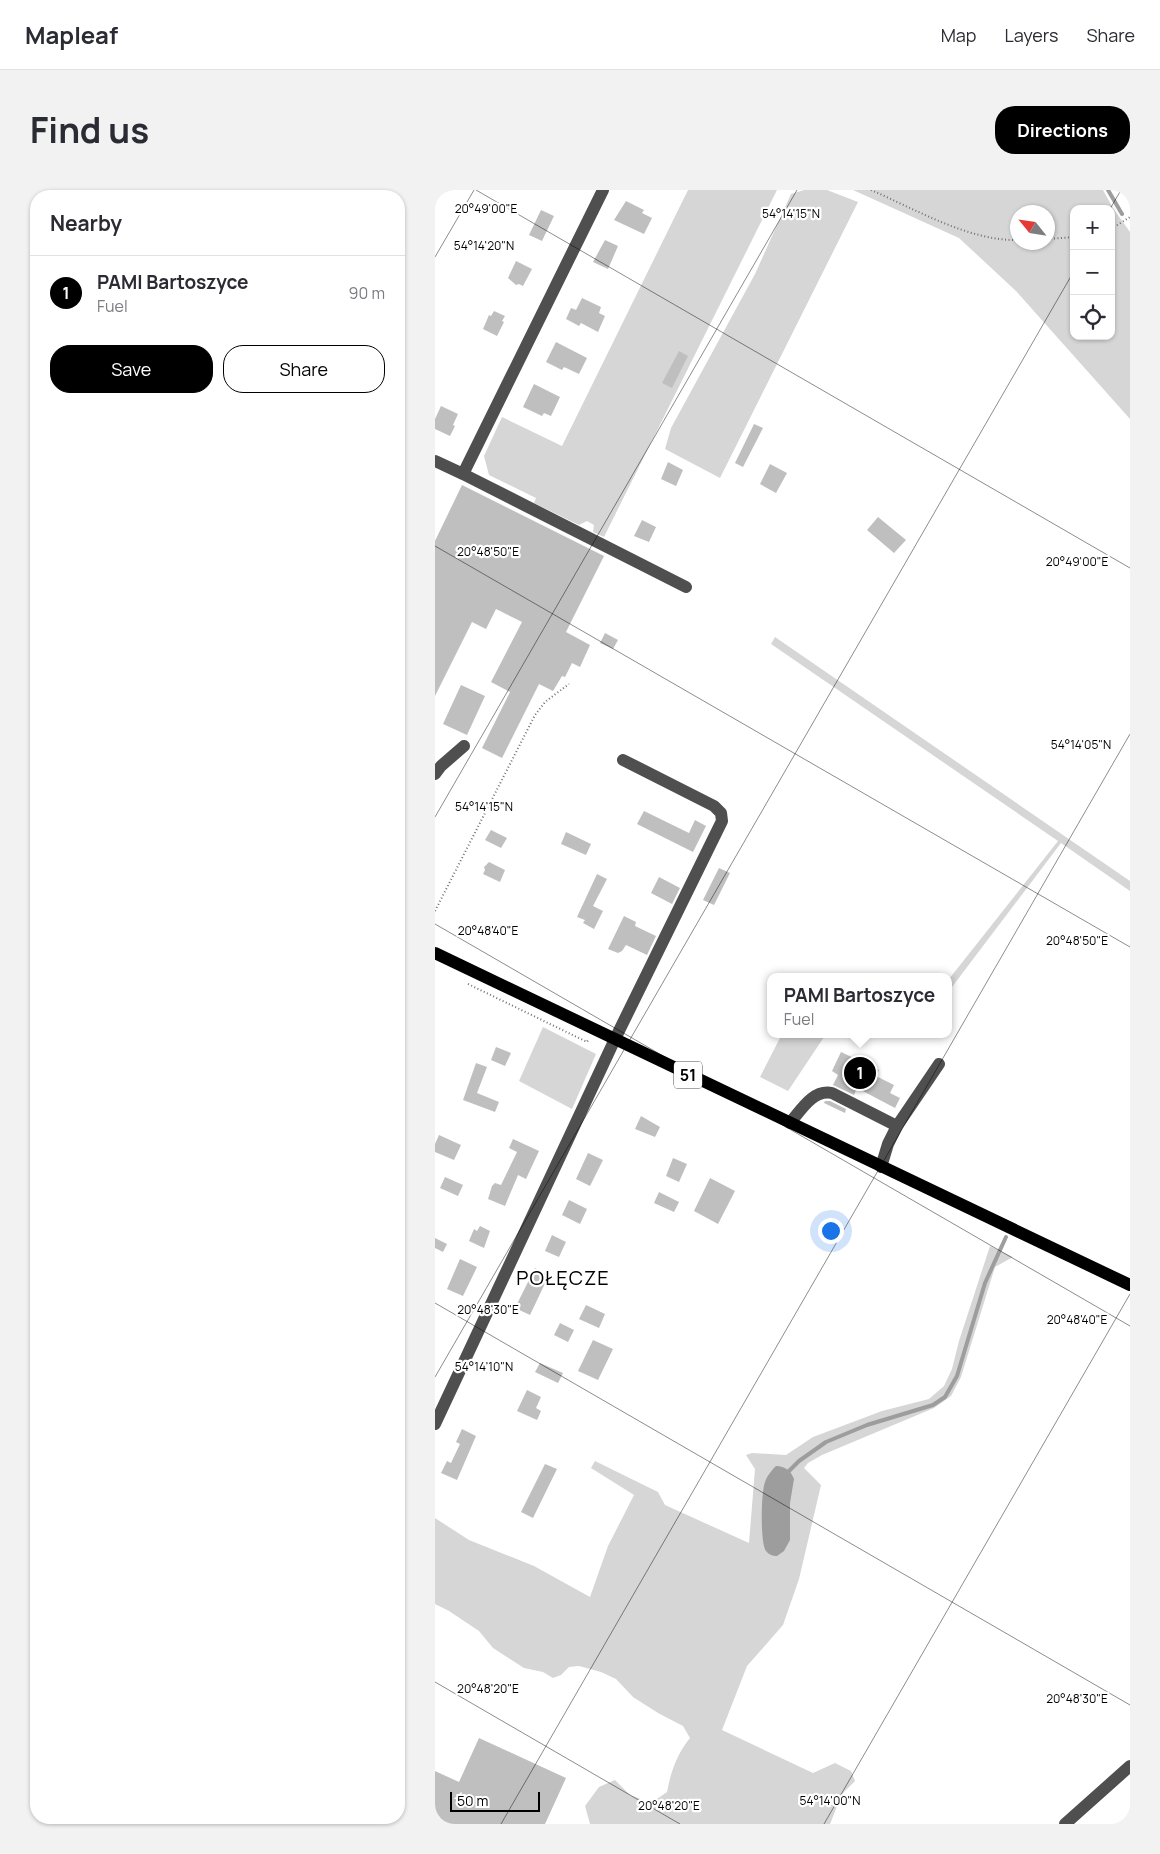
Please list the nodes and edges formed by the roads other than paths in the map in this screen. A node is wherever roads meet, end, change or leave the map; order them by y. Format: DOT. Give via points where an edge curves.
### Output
graph roads {
  1 [pos="603,190"];
  2 [pos="435,461"];
  3 [pos="463,474"];
  4 [pos="686,587"];
  5 [pos="464,746"];
  6 [pos="623,760"];
  7 [pos="435,774"];
  8 [pos="435,953"];
  9 [pos="615,1039"];
  10 [pos="939,1064"];
  11 [pos="790,1123"];
  12 [pos="897,1126"];
  13 [pos="881,1166"];
  14 [pos="1130,1286"];
  15 [pos="435,1424"];
  16 [pos="1130,1766"];
  17 [pos="1065,1824"];
  1 -- 3 [label="street"];
  2 -- 3 [label="street"];
  3 -- 4 [label="street"];
  5 -- 7 [label="street"];
  6 -- 9 [label="street" via="714,806 723,821"];
  8 -- 9 [label="main road, 51"];
  9 -- 11 [label="main road, 51"];
  9 -- 15 [label="street"];
  10 -- 12 [label="street"];
  11 -- 12 [label="street" via="810,1100 825,1092"];
  11 -- 13 [label="main road, 51"];
  12 -- 13 [label="street"];
  13 -- 14 [label="main road, 51"];
  16 -- 17 [label="street"];
}
